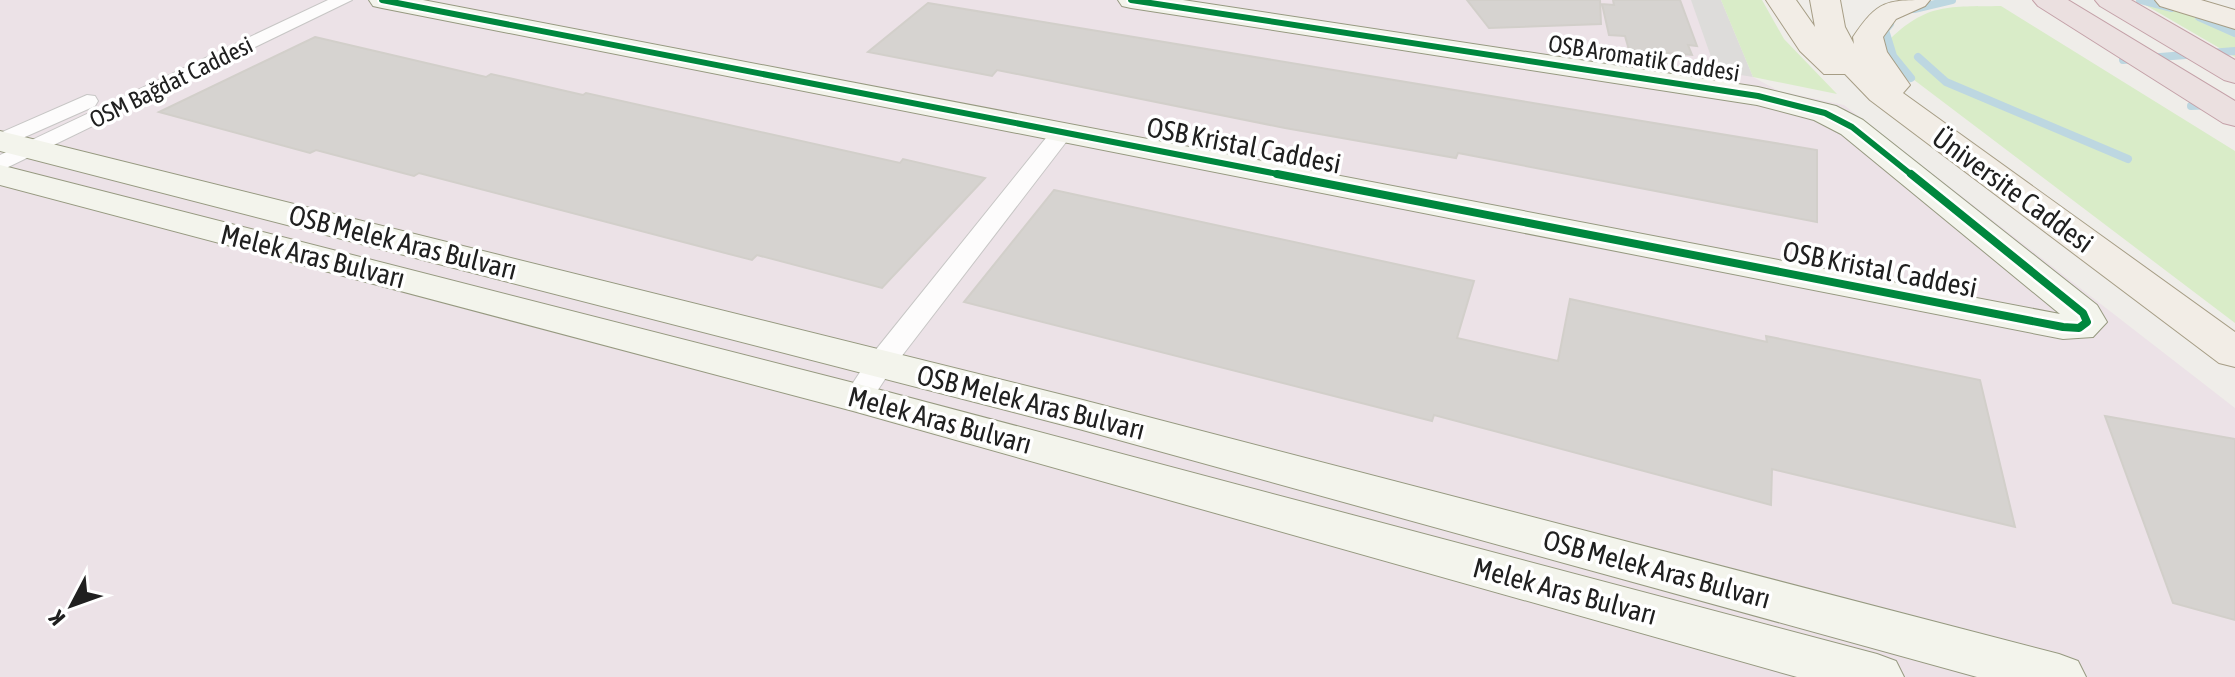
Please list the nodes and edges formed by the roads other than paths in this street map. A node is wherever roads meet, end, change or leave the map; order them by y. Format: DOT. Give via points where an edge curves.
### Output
graph roads {
  1 [pos="310,0"];
  2 [pos="343,0"];
  3 [pos="382,0"];
  4 [pos="1131,0"];
  5 [pos="1781,0"];
  6 [pos="1825,0"];
  7 [pos="1915,0"];
  8 [pos="2048,0"];
  9 [pos="2110,0"];
  10 [pos="2170,0"];
  11 [pos="2199,0"];
  12 [pos="2235,19"];
  13 [pos="2235,73"];
  14 [pos="2235,116"];
  15 [pos="1930,131"];
  16 [pos="1062,133"];
  17 [pos="11,151"];
  18 [pos="0,175"];
  19 [pos="2083,313"];
  20 [pos="2235,353"];
  21 [pos="869,381"];
  22 [pos="1877,677"];
  23 [pos="2059,677"];
  1 -- 17 [label="street, OSM Bağdat Caddesi"];
  2 -- 17 [label="street, OSM Bağdat Caddesi"];
  3 -- 16 [label="street, OSB Kristal Caddesi"];
  4 -- 19 [label="street, OSB Aromatik Caddesi" via="1758,96 1825,113 1852,127"];
  5 -- 15 [label="main road" via="1811,44 1845,77"];
  6 -- 15 [label="main road, Üniversite Caddesi" via="1832,31 1857,69"];
  7 -- 15 [label="main road" via="1886,13 1868,37 1881,70"];
  8 -- 14 [label="highway"];
  9 -- 13 [label="highway"];
  10 -- 12 [label="main road"];
  11 -- 12 [label="main road"];
  15 -- 20 [label="main road, Üniversite Caddesi"];
  16 -- 19 [label="street, OSB Kristal Caddesi" via="2063,327 2079,328 2087,322"];
  16 -- 21 [label="street"];
  17 -- 21 [label="street, OSB Melek Aras Bulvarı"];
  18 -- 21 [label="street, Melek Aras Bulvarı"];
  21 -- 22 [label="street, Melek Aras Bulvarı"];
  21 -- 23 [label="street, OSB Melek Aras Bulvarı"];
}
